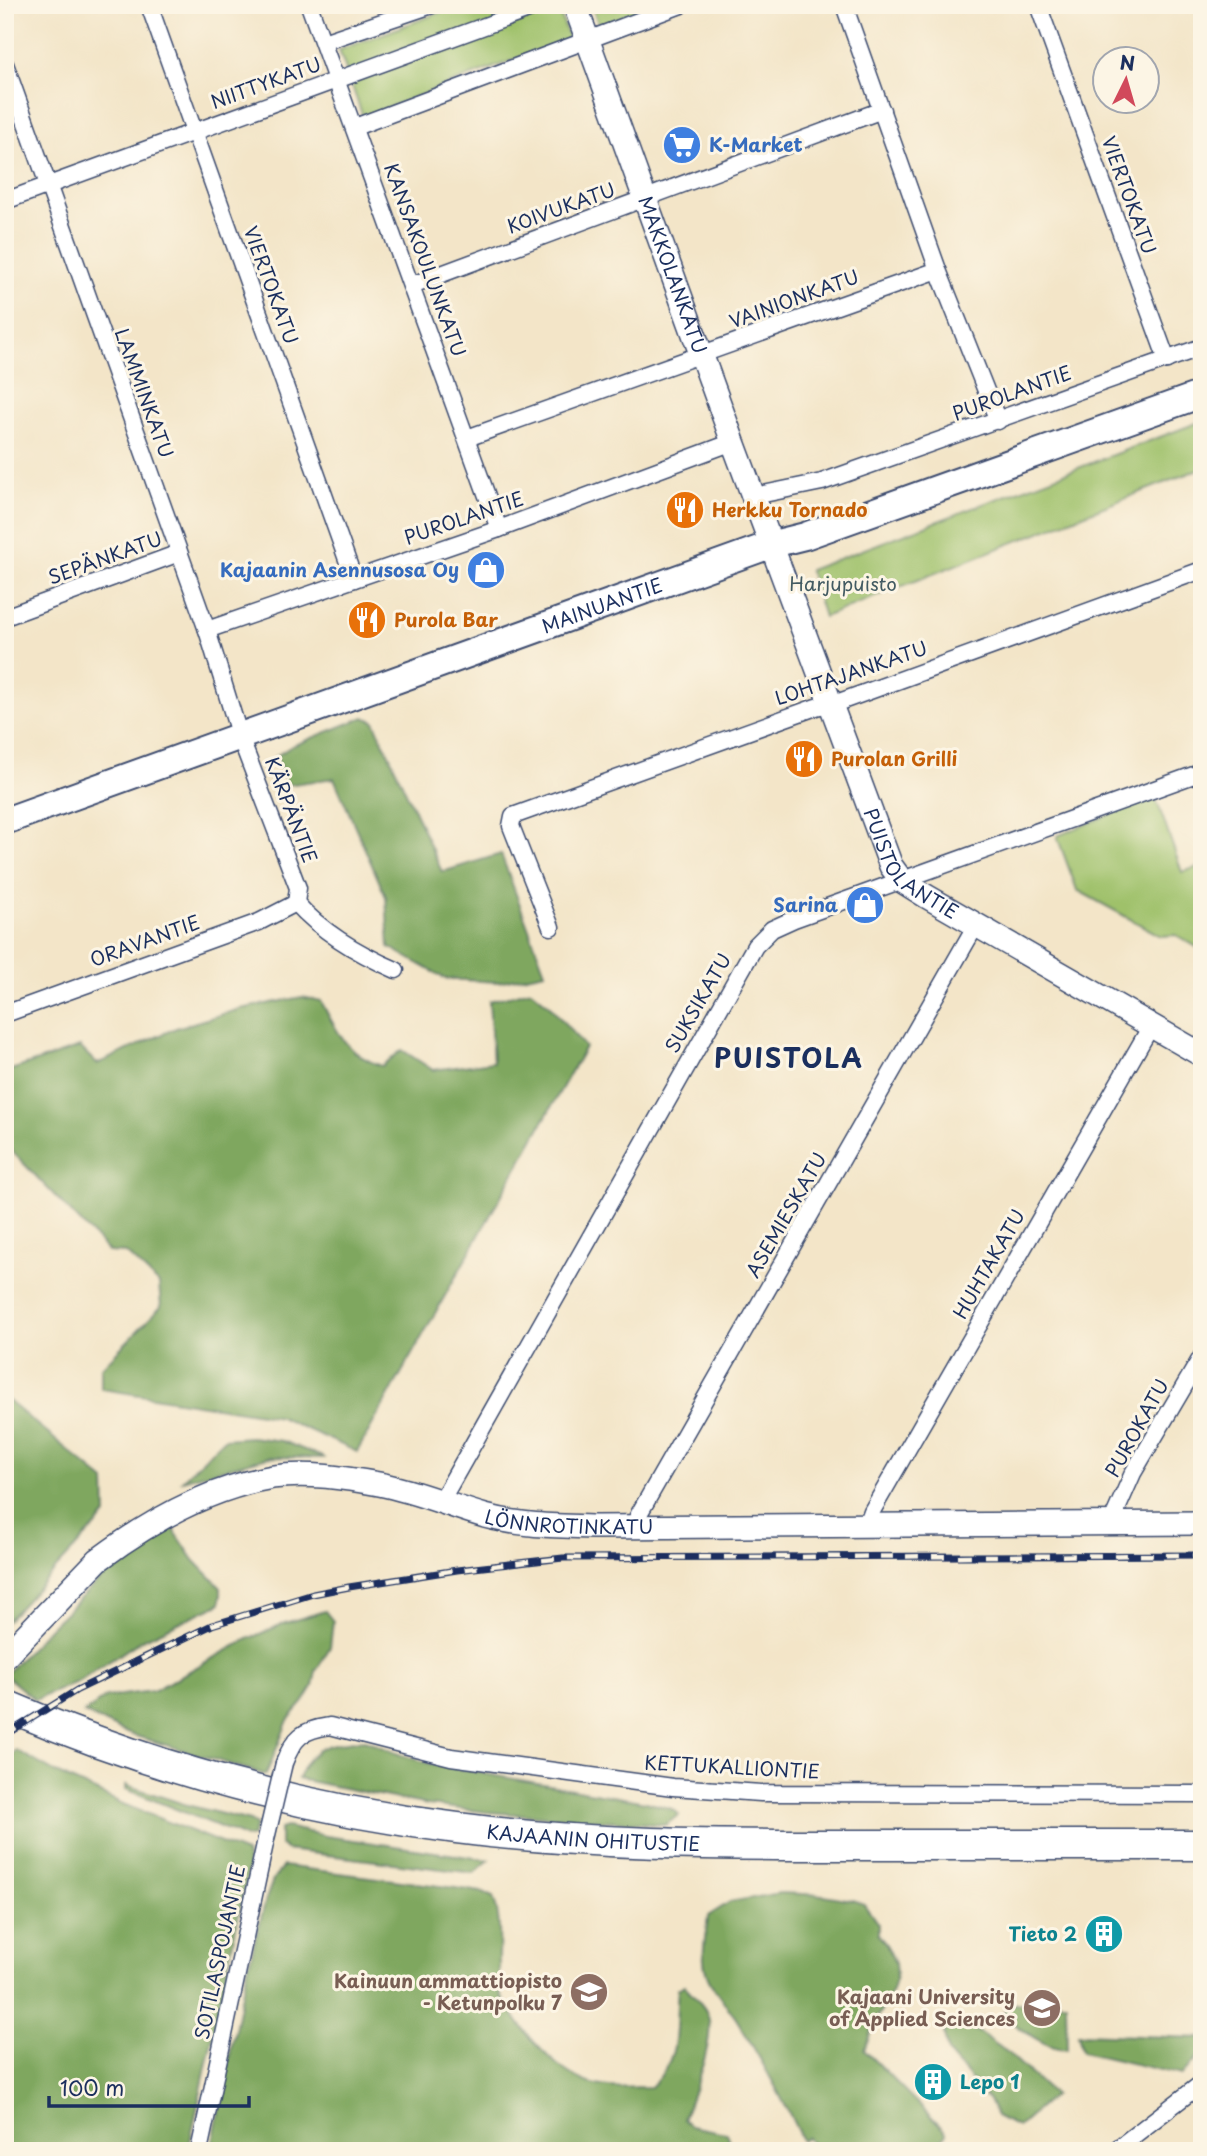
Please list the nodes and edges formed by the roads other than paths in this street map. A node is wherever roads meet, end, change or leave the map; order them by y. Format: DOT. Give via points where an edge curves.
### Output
graph roads {
  1 [pos="149,5"];
  2 [pos="309,5"];
  3 [pos="432,5"];
  4 [pos="541,5"];
  5 [pos="575,5"];
  6 [pos="681,5"];
  7 [pos="844,5"];
  8 [pos="1038,5"];
  9 [pos="587,39"];
  10 [pos="323,42"];
  11 [pos="5,64"];
  12 [pos="337,80"];
  13 [pos="882,110"];
  14 [pos="355,127"];
  15 [pos="194,132"];
  16 [pos="48,185"];
  17 [pos="644,200"];
  18 [pos="5,201"];
  19 [pos="938,270"];
  20 [pos="412,285"];
  21 [pos="1202,347"];
  22 [pos="702,354"];
  23 [pos="1167,360"];
  24 [pos="1202,394"];
  25 [pos="998,421"];
  26 [pos="467,439"];
  27 [pos="733,442"];
  28 [pos="754,496"];
  29 [pos="499,529"];
  30 [pos="773,544"];
  31 [pos="179,553"];
  32 [pos="1202,570"];
  33 [pos="354,579"];
  34 [pos="5,617"];
  35 [pos="207,630"];
  36 [pos="830,703"];
  37 [pos="240,737"];
  38 [pos="1202,772"];
  39 [pos="5,821"];
  40 [pos="902,881"];
  41 [pos="296,902"];
  42 [pos="976,925"];
  43 [pos="551,927"];
  44 [pos="396,970"];
  45 [pos="5,1013"];
  46 [pos="1151,1026"];
  47 [pos="1202,1055"];
  48 [pos="1202,1356"];
  49 [pos="441,1501"];
  50 [pos="1202,1522"];
  51 [pos="1111,1523"];
  52 [pos="867,1525"];
  53 [pos="634,1526"];
  54 [pos="5,1657"];
  55 [pos="5,1706"];
  56 [pos="284,1763"];
  57 [pos="1202,1794"];
  58 [pos="1202,1845"];
  59 [pos="1202,2083"];
  60 [pos="199,2151"];
  61 [pos="1114,2151"];
  1 -- 15 [label="street, VIERTOKATU"];
  2 -- 10 [label="street, KANSAKOULUNKATU"];
  3 -- 10 [label="street"];
  4 -- 12 [label="street, NIITTYKATU"];
  5 -- 9 [label="street, MAKKOLANKATU"];
  6 -- 9 [label="street"];
  7 -- 13 [label="street"];
  8 -- 23 [label="street, VIERTOKATU"];
  9 -- 14 [label="street"];
  9 -- 17 [label="street, MAKKOLANKATU"];
  10 -- 12 [label="street, KANSAKOULUNKATU"];
  11 -- 16 [label="street, LAMMINKATU"];
  12 -- 14 [label="street, KANSAKOULUNKATU"];
  12 -- 15 [label="street, NIITTYKATU"];
  13 -- 17 [label="street, KOIVUKATU"];
  13 -- 19 [label="street"];
  14 -- 20 [label="street, KANSAKOULUNKATU"];
  15 -- 16 [label="street, NIITTYKATU"];
  15 -- 33 [label="street, VIERTOKATU"];
  16 -- 18 [label="street, NIITTYKATU"];
  16 -- 31 [label="street, LAMMINKATU"];
  17 -- 20 [label="street, KOIVUKATU"];
  17 -- 22 [label="street, MAKKOLANKATU"];
  19 -- 22 [label="street, VAINIONKATU"];
  19 -- 25 [label="street"];
  20 -- 26 [label="street, KANSAKOULUNKATU"];
  21 -- 23 [label="street, PUROLANTIE"];
  22 -- 26 [label="street, VAINIONKATU"];
  22 -- 27 [label="street, MAKKOLANKATU"];
  23 -- 25 [label="street, PUROLANTIE"];
  24 -- 30 [label="main road, MAINUANTIE"];
  25 -- 28 [label="street, PUROLANTIE" via="822,482"];
  26 -- 29 [label="street, KANSAKOULUNKATU"];
  27 -- 28 [label="street, MAKKOLANKATU"];
  27 -- 29 [label="street, PUROLANTIE"];
  28 -- 30 [label="street, MAKKOLANKATU"];
  29 -- 33 [label="street, PUROLANTIE"];
  30 -- 36 [label="street, PUISTOLANTIE"];
  30 -- 37 [label="main road, MAINUANTIE"];
  31 -- 34 [label="street, SEPÄNKATU"];
  31 -- 35 [label="street, LAMMINKATU"];
  32 -- 36 [label="street, LOHTAJANKATU"];
  33 -- 35 [label="street, PUROLANTIE"];
  35 -- 37 [label="street, LAMMINKATU"];
  36 -- 40 [label="street, PUISTOLANTIE" via="884,853"];
  36 -- 43 [label="street, LOHTAJANKATU" via="513,816 511,826"];
  37 -- 39 [label="main road, MAINUANTIE"];
  37 -- 41 [label="street, KÄRPÄNTIE" via="298,888"];
  38 -- 40 [label="street, SUKSIKATU"];
  40 -- 42 [label="street, PUISTOLANTIE"];
  40 -- 49 [label="street, SUKSIKATU" via="783,924 755,946"];
  41 -- 44 [label="street" via="326,930 366,957"];
  41 -- 45 [label="street, ORAVANTIE" via="260,922"];
  42 -- 46 [label="street, PUISTOLANTIE"];
  42 -- 53 [label="street, ASEMIESKATU"];
  46 -- 47 [label="street, PUISTOLANTIE"];
  46 -- 52 [label="street, HUHTAKATU"];
  48 -- 51 [label="street, PUROKATU" via="1133,1473"];
  49 -- 53 [label="street, LÖNNROTINKATU" via="527,1524"];
  49 -- 54 [label="street, LÖNNROTINKATU" via="378,1484 314,1475 238,1485 177,1508 98,1560"];
  50 -- 51 [label="street, LÖNNROTINKATU"];
  51 -- 52 [label="street, LÖNNROTINKATU"];
  52 -- 53 [label="street, LÖNNROTINKATU"];
  55 -- 58 [label="highway, KAJAANIN OHITUSTIE" via="209,1778 330,1807 455,1828 694,1845"];
  56 -- 57 [label="street, KETTUKALLIONTIE" via="299,1736 312,1728 330,1726 451,1757 673,1787 761,1793"];
  56 -- 60 [label="street, SOTILASPOJANTIE, bridge"];
  59 -- 61 [label="street"];
}
